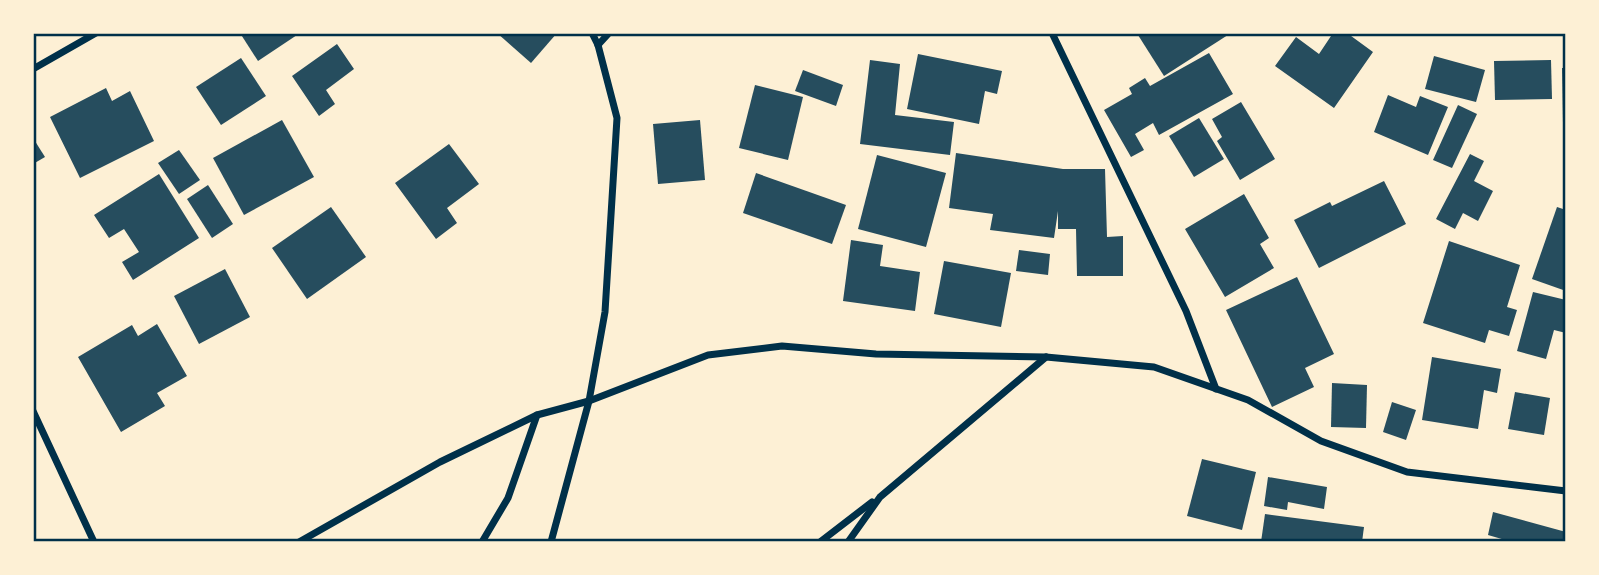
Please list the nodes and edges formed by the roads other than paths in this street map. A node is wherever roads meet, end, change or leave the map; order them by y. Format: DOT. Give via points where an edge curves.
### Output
graph roads {
  1 [pos="96,33"];
  2 [pos="592,33"];
  3 [pos="610,33"];
  4 [pos="1052,33"];
  5 [pos="598,45"];
  6 [pos="33,69"];
  7 [pos="1046,357"];
  8 [pos="1216,388"];
  9 [pos="589,401"];
  10 [pos="33,411"];
  11 [pos="537,415"];
  12 [pos="1566,491"];
  13 [pos="880,497"];
  14 [pos="93,542"];
  15 [pos="299,542"];
  16 [pos="482,542"];
  17 [pos="551,542"];
  18 [pos="820,542"];
  19 [pos="848,542"];
  1 -- 6 [label="street"];
  2 -- 5 [label="street"];
  3 -- 5 [label="street"];
  4 -- 8 [label="street" via="1186,311"];
  5 -- 9 [label="street" via="617,118 605,312"];
  7 -- 8 [label="street" via="1154,367"];
  7 -- 9 [label="street" via="876,354 782,346 708,355"];
  7 -- 13 [label="street"];
  8 -- 12 [label="street" via="1248,400 1321,441 1407,472"];
  9 -- 11 [label="street"];
  9 -- 17 [label="street"];
  10 -- 14 [label="street"];
  11 -- 15 [label="street" via="440,462"];
  11 -- 16 [label="street" via="508,498"];
  13 -- 18 [label="street"];
  13 -- 19 [label="street"];
}
